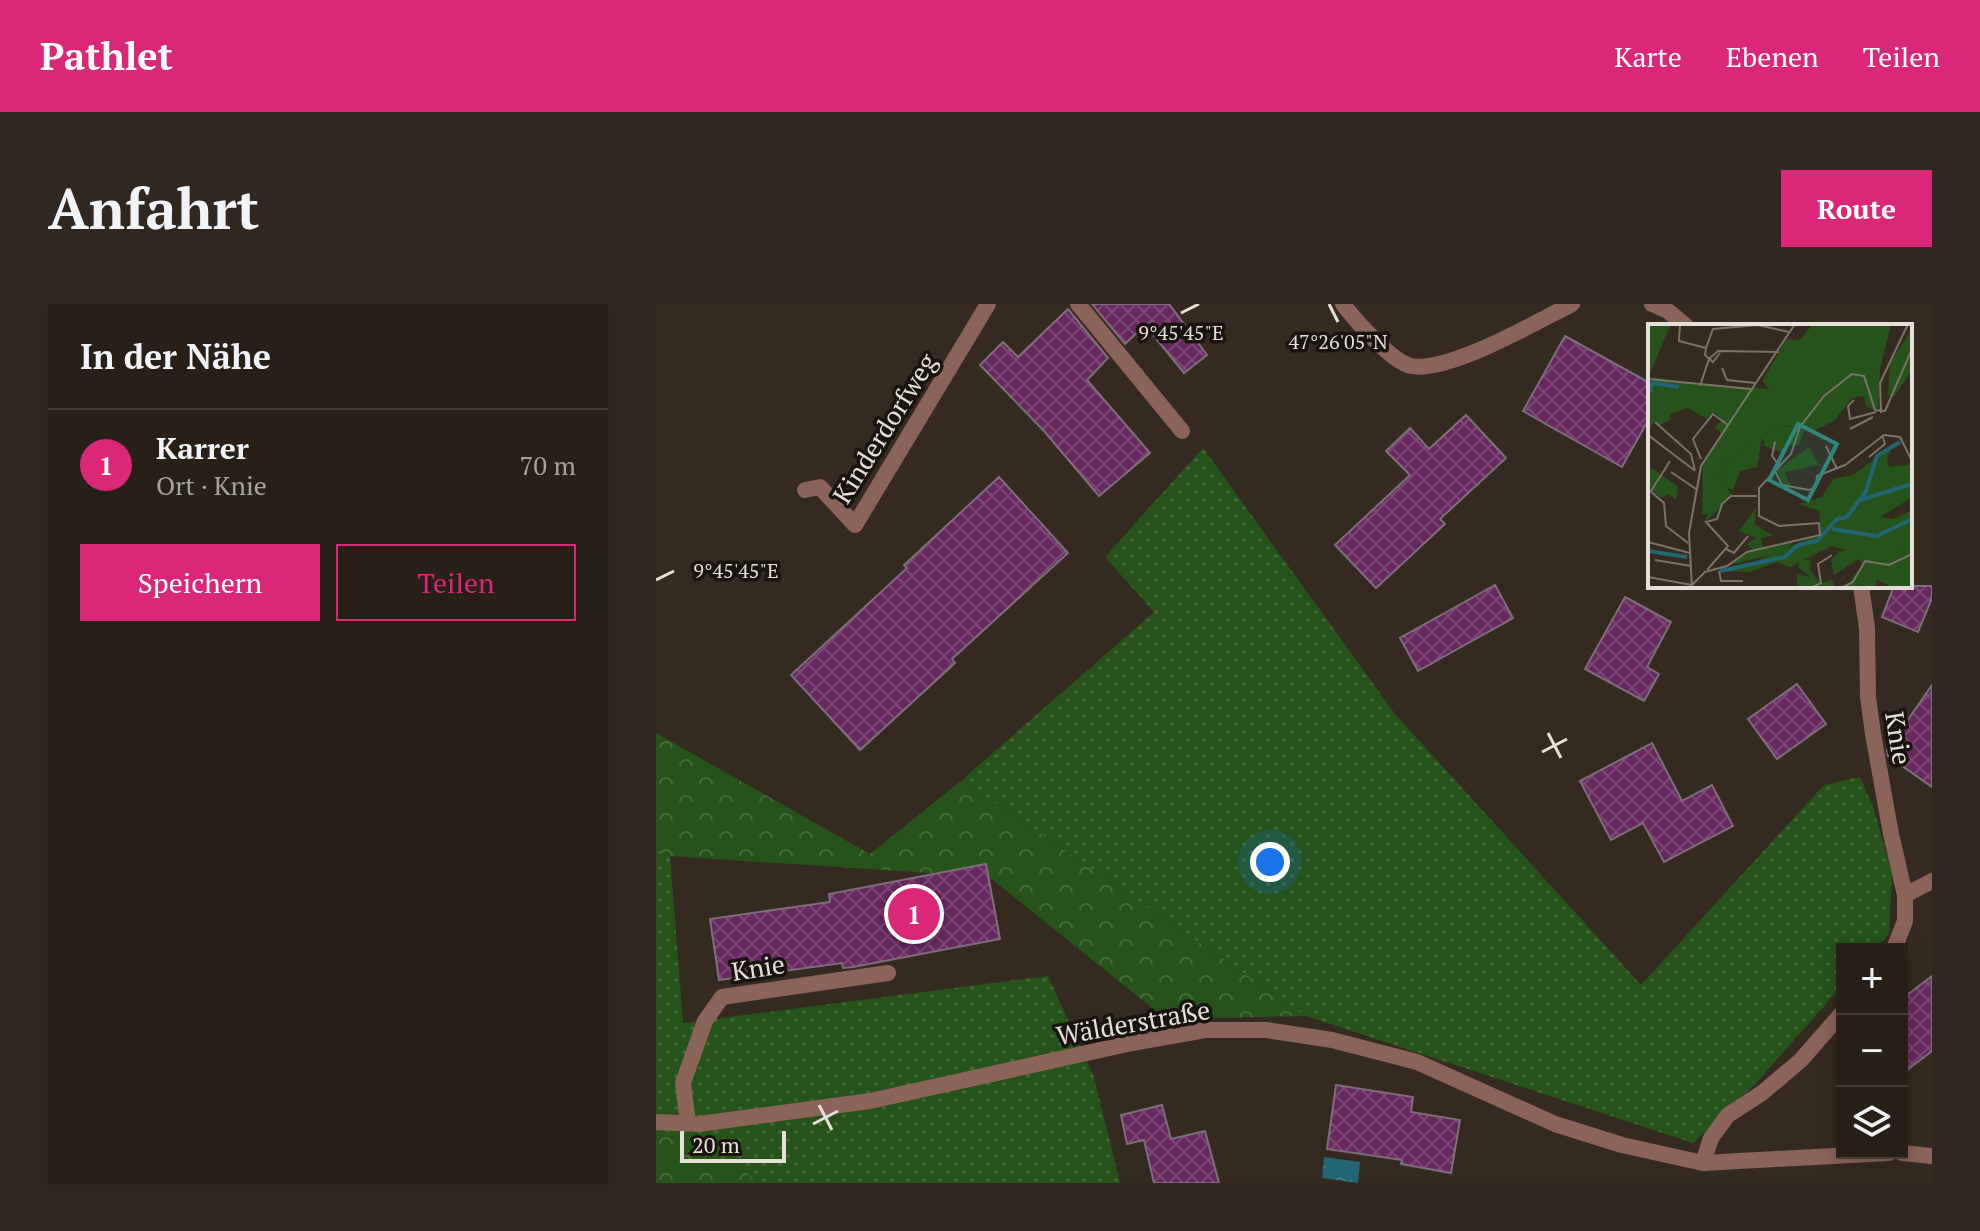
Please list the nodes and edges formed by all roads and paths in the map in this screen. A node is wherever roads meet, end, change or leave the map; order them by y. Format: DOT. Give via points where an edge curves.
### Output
graph roads {
  1 [pos="988,304"];
  2 [pos="1078,304"];
  3 [pos="1343,304"];
  4 [pos="1572,304"];
  5 [pos="1652,304"];
  6 [pos="1684,324"];
  7 [pos="1182,431"];
  8 [pos="805,490"];
  9 [pos="1861,588"];
  10 [pos="1932,881"];
  11 [pos="1905,895"];
  12 [pos="1896,943"];
  13 [pos="888,973"];
  14 [pos="1840,1015"];
  15 [pos="656,1122"];
  16 [pos="688,1123"];
  17 [pos="1908,1154"];
  18 [pos="1836,1156"];
  19 [pos="1932,1156"];
  20 [pos="1703,1163"];
  1 -- 8 [label="street, Kinderdorfweg" via="855,525 820,487"];
  2 -- 7 [label="street"];
  3 -- 4 [label="street" via="1391,354 1410,366 1444,364"];
  5 -- 6 [label="street"];
  9 -- 11 [label="street, Knie" via="1873,734"];
  10 -- 11 [label="street"];
  11 -- 12 [label="street, Knie" via="1905,921"];
  13 -- 16 [label="street, Knie" via="722,997 705,1021 683,1083"];
  14 -- 20 [label="street" via="1801,1060 1728,1115 1711,1138"];
  15 -- 16 [label="street, Wälderstraße"];
  16 -- 20 [label="street, Wälderstraße" via="870,1101 1205,1030 1266,1030 1417,1062 1555,1124"];
  17 -- 19 [label="street"];
  18 -- 20 [label="street, Wälderstraße"];
}
